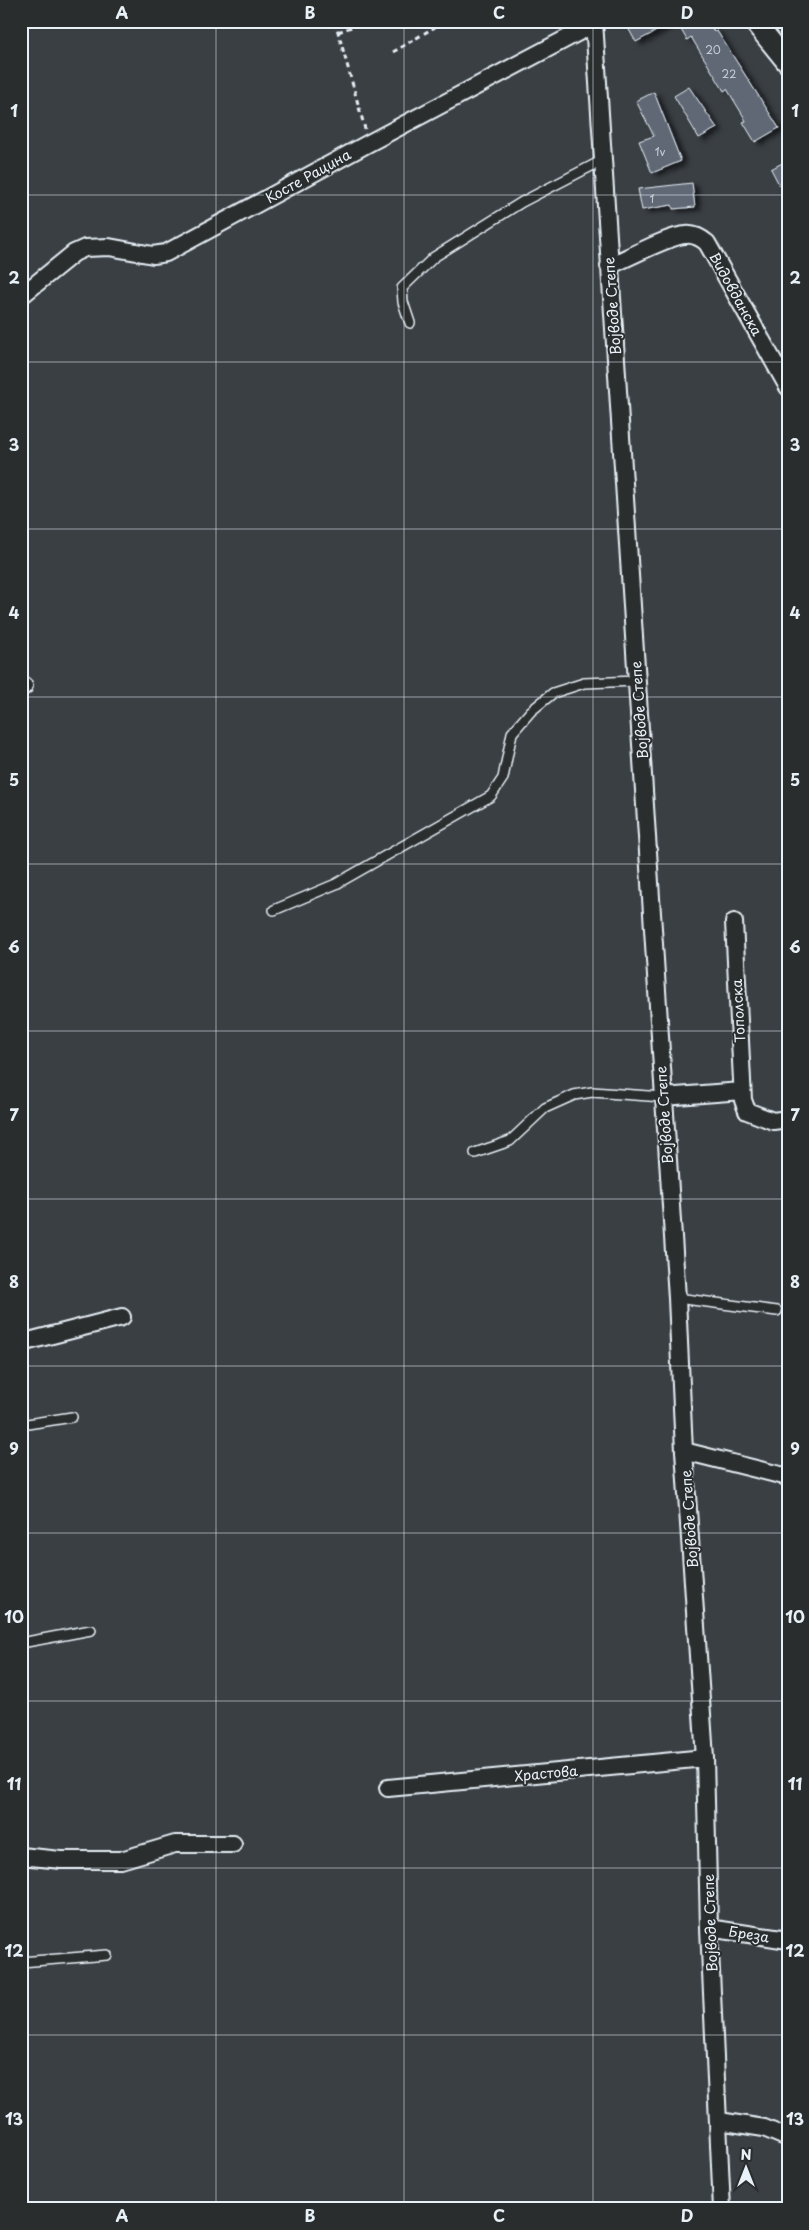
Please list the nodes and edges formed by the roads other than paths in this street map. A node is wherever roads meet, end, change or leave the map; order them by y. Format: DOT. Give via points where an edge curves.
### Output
graph roads {
  1 [pos="754,21"];
  2 [pos="594,23"];
  3 [pos="788,63"];
  4 [pos="603,160"];
  5 [pos="609,266"];
  6 [pos="21,296"];
  7 [pos="410,324"];
  8 [pos="788,387"];
  9 [pos="637,681"];
  10 [pos="274,910"];
  11 [pos="734,922"];
  12 [pos="743,1095"];
  13 [pos="663,1097"];
  14 [pos="788,1119"];
  15 [pos="475,1153"];
  16 [pos="677,1298"];
  17 [pos="777,1311"];
  18 [pos="122,1317"];
  19 [pos="21,1343"];
  20 [pos="72,1417"];
  21 [pos="21,1425"];
  22 [pos="684,1451"];
  23 [pos="788,1477"];
  24 [pos="91,1630"];
  25 [pos="21,1643"];
  26 [pos="705,1758"];
  27 [pos="388,1788"];
  28 [pos="233,1844"];
  29 [pos="21,1856"];
  30 [pos="709,1928"];
  31 [pos="788,1940"];
  32 [pos="107,1955"];
  33 [pos="21,1962"];
  34 [pos="719,2121"];
  35 [pos="788,2138"];
  36 [pos="722,2209"];
  1 -- 3 [label="street"];
  2 -- 4 [label="street, Војводе Степе"];
  2 -- 6 [label="street, Косте Рацина" via="166,253 153,255 109,247 85,248 74,253"];
  4 -- 5 [label="street, Војводе Степе"];
  4 -- 7 [label="lane" via="522,202 434,257 402,288"];
  5 -- 8 [label="street, Видовданска" via="674,237 699,237 707,243"];
  5 -- 9 [label="street, Војводе Степе"];
  9 -- 10 [label="lane" via="584,683 553,693 512,733 503,778 491,796 336,884"];
  9 -- 13 [label="street, Војводе Степе"];
  11 -- 12 [label="street, Тополска"];
  12 -- 13 [label="street"];
  12 -- 14 [label="street" via="747,1111 773,1121"];
  13 -- 15 [label="lane" via="592,1092 574,1095 546,1108 510,1141"];
  13 -- 16 [label="street, Војводе Степе"];
  16 -- 17 [label="lane"];
  16 -- 22 [label="street, Војводе Степе"];
  18 -- 19 [label="street"];
  20 -- 21 [label="lane"];
  22 -- 23 [label="street"];
  22 -- 26 [label="street, Војводе Степе"];
  24 -- 25 [label="lane"];
  26 -- 27 [label="street, Храстова"];
  26 -- 30 [label="street, Војводе Степе"];
  28 -- 29 [label="street" via="175,1844 121,1860"];
  30 -- 31 [label="street, Бреза"];
  30 -- 34 [label="street, Војводе Степе"];
  32 -- 33 [label="lane"];
  34 -- 35 [label="street" via="764,2128"];
  34 -- 36 [label="street, Војводе Степе"];
}
